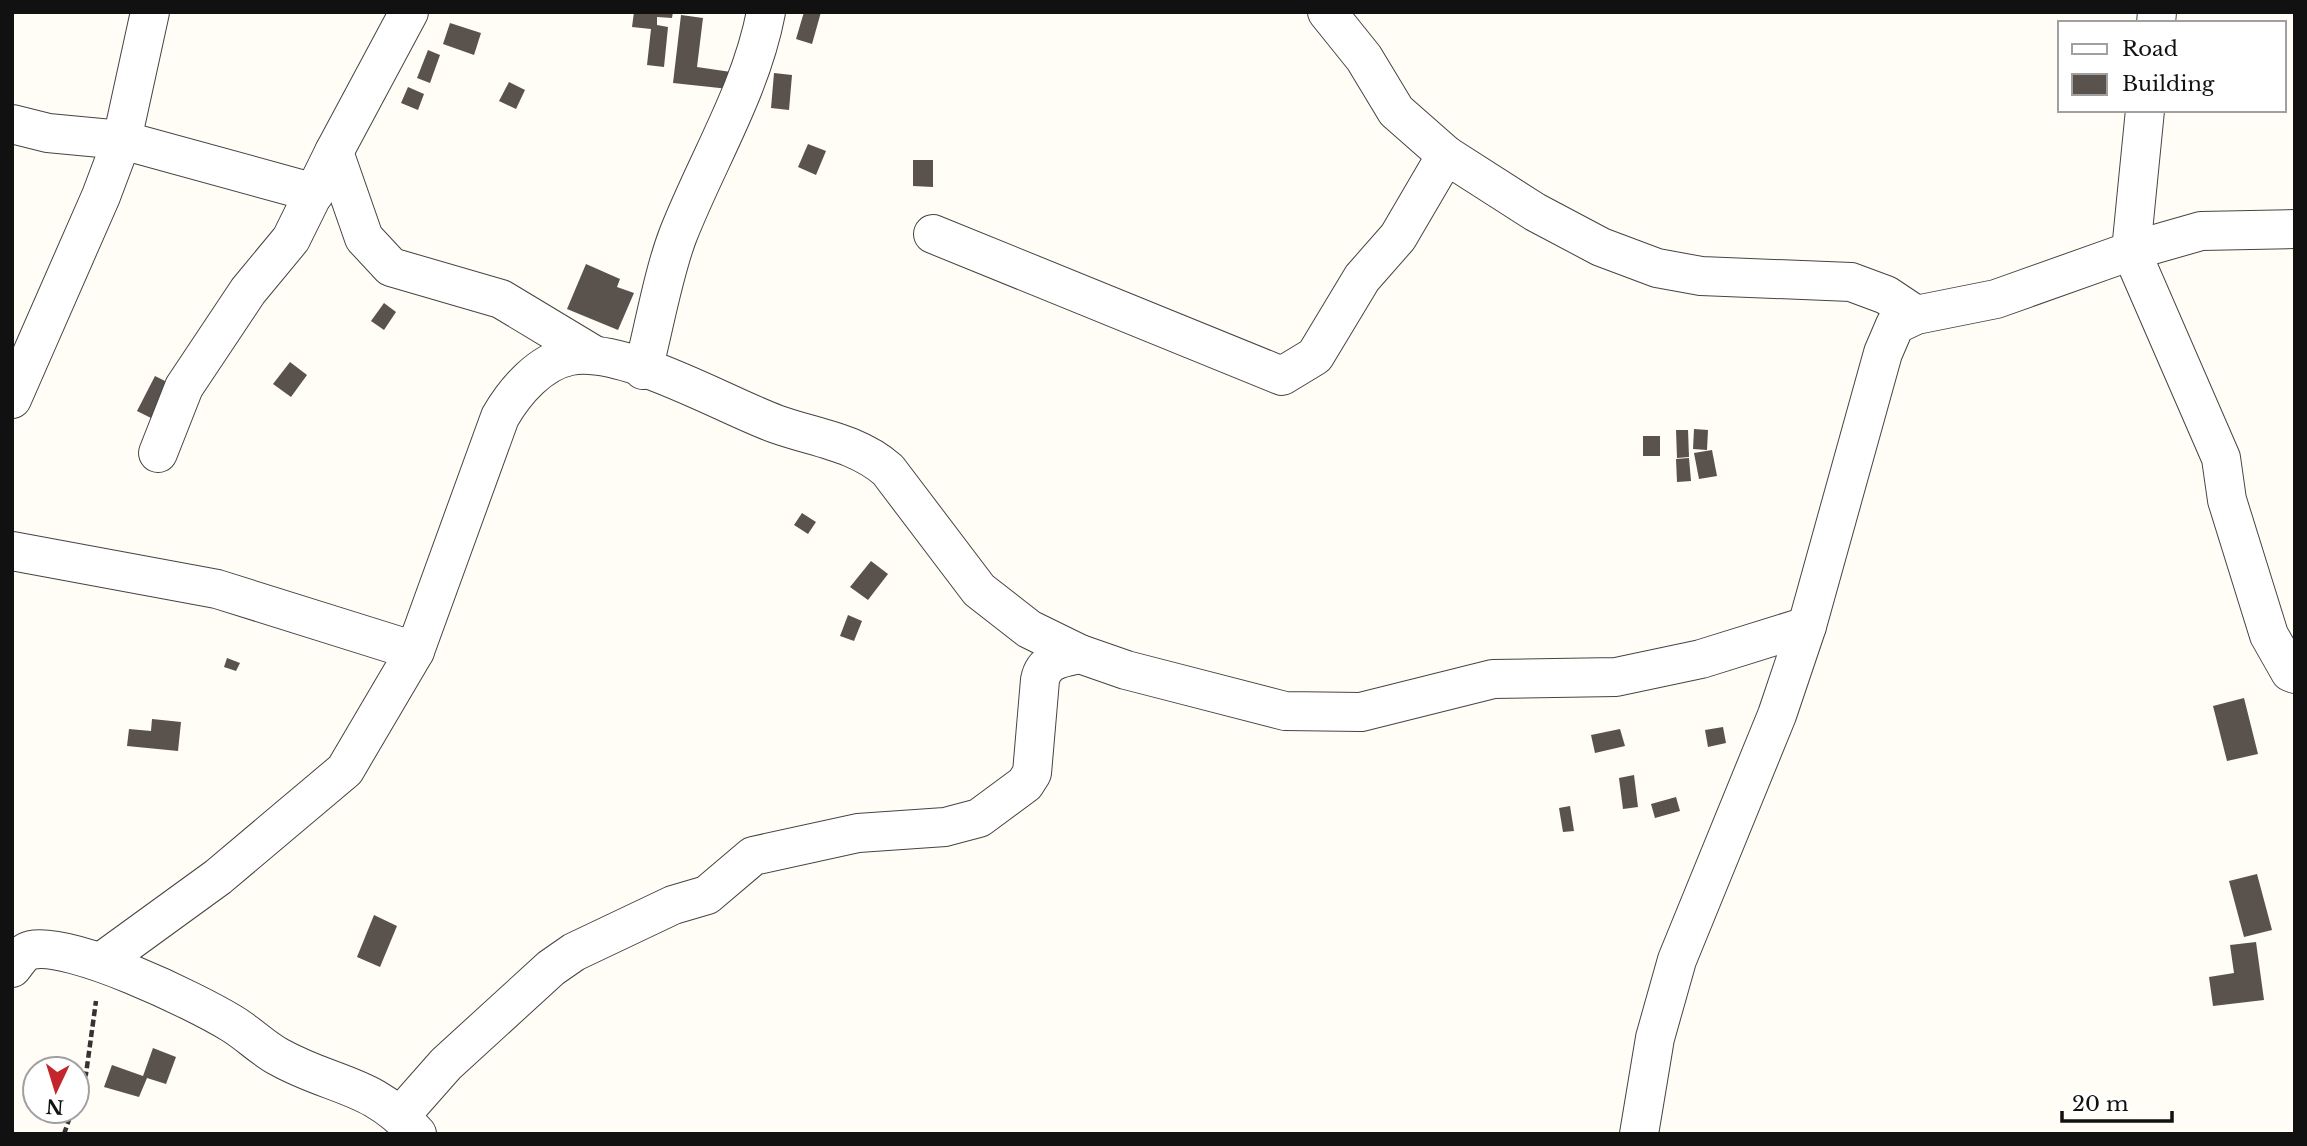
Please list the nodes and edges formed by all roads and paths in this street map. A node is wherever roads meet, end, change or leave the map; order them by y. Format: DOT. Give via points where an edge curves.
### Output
graph roads {
  1 [pos="150,12"];
  2 [pos="410,12"];
  3 [pos="766,12"];
  4 [pos="1327,12"];
  5 [pos="2145,112"];
  6 [pos="12,124"];
  7 [pos="122,140"];
  8 [pos="334,152"];
  9 [pos="1446,155"];
  10 [pos="315,193"];
  11 [pos="2295,229"];
  12 [pos="933,234"];
  13 [pos="2131,251"];
  14 [pos="1916,314"];
  15 [pos="594,355"];
  16 [pos="643,370"];
  17 [pos="12,399"];
  18 [pos="158,453"];
  19 [pos="12,551"];
  20 [pos="1807,626"];
  21 [pos="415,650"];
  22 [pos="1080,654"];
  23 [pos="2295,674"];
  24 [pos="101,962"];
  25 [pos="12,968"];
  26 [pos="89,1055"];
  27 [pos="409,1124"];
  28 [pos="1639,1134"];
  1 -- 7 [label="street"];
  2 -- 8 [label="street"];
  3 -- 16 [label="street" via="737,106 706,164 677,240"];
  4 -- 9 [label="street" via="1364,58 1396,111"];
  5 -- 13 [label="street"];
  6 -- 7 [label="street" via="48,133"];
  7 -- 10 [label="street"];
  7 -- 17 [label="street"];
  8 -- 10 [label="street"];
  8 -- 15 [label="street" via="364,238 391,267 501,299"];
  9 -- 12 [label="street" via="1398,237 1362,278 1315,356 1282,376"];
  9 -- 14 [label="street" via="1535,212 1601,247 1657,268 1701,276 1851,282"];
  10 -- 18 [label="street" via="291,239 208,347 184,387"];
  11 -- 13 [label="street" via="2201,231"];
  13 -- 14 [label="street" via="1996,299"];
  13 -- 23 [label="street" via="2221,458 2227,500 2269,635"];
  14 -- 20 [label="street" via="1890,332"];
  15 -- 16 [label="street"];
  15 -- 21 [label="street" via="551,361 514,393 486,452"];
  16 -- 22 [label="street" via="874,458 896,480 979,590 1029,629"];
  19 -- 21 [label="street" via="217,589"];
  20 -- 22 [label="street" via="1701,659 1616,677 1493,680 1361,712 1285,711 1250,704"];
  20 -- 28 [label="street" via="1777,715 1677,960 1655,1038"];
  21 -- 24 [label="street" via="345,770 328,787 218,877"];
  22 -- 27 [label="street" via="1044,668 1032,773 1025,784 979,818 945,827 858,832 754,856 713,892 673,905 574,951 446,1064"];
  24 -- 25 [label="street" via="30,950"];
  24 -- 26 [label="path"];
  24 -- 27 [label="street" via="180,995 233,1024 277,1056 379,1098"];
}
